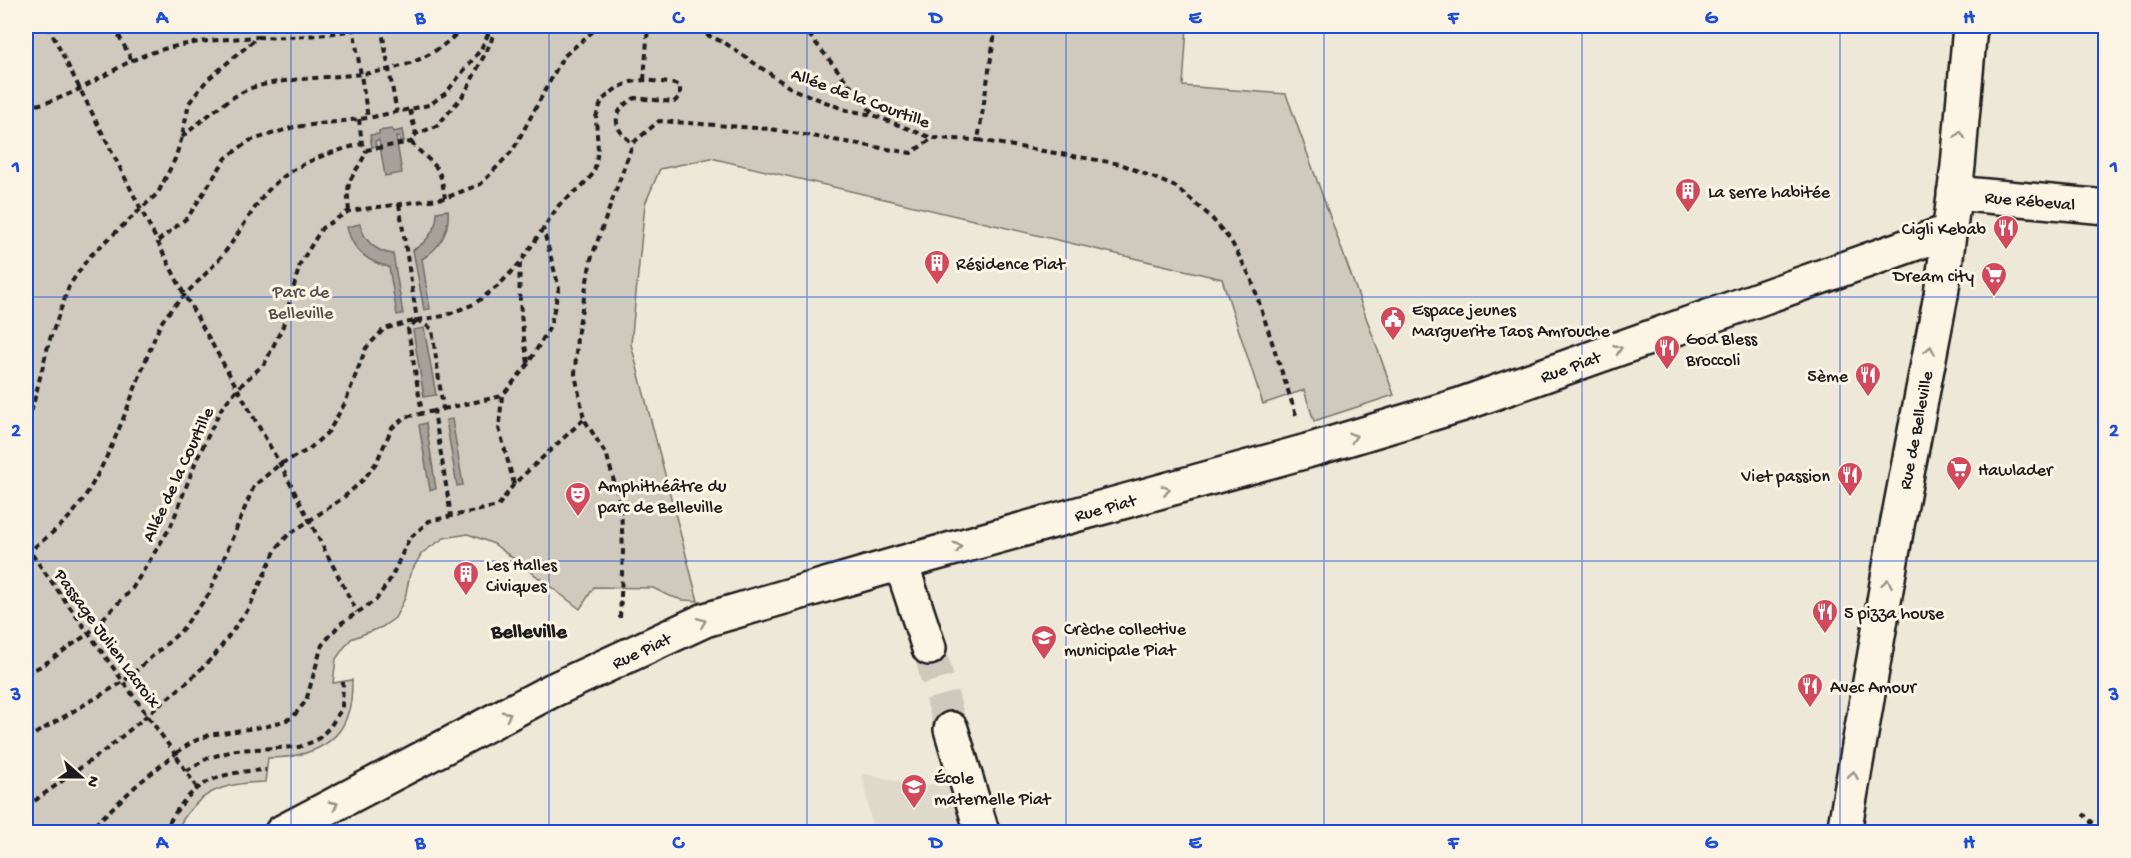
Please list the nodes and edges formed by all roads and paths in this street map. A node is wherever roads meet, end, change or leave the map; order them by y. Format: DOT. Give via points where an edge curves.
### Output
graph roads {
  1 [pos="48,26"];
  2 [pos="114,26"];
  3 [pos="379,26"];
  4 [pos="464,26"];
  5 [pos="494,26"];
  6 [pos="599,26"];
  7 [pos="648,26"];
  8 [pos="687,26"];
  9 [pos="802,26"];
  10 [pos="996,26"];
  11 [pos="1970,26"];
  12 [pos="354,28"];
  13 [pos="258,37"];
  14 [pos="132,61"];
  15 [pos="388,70"];
  16 [pos="362,75"];
  17 [pos="644,80"];
  18 [pos="79,89"];
  19 [pos="26,106"];
  20 [pos="410,110"];
  21 [pos="397,113"];
  22 [pos="873,115"];
  23 [pos="368,118"];
  24 [pos="359,119"];
  25 [pos="416,134"];
  26 [pos="182,137"];
  27 [pos="933,138"];
  28 [pos="978,140"];
  29 [pos="411,142"];
  30 [pos="633,142"];
  31 [pos="362,144"];
  32 [pos="366,150"];
  33 [pos="1954,193"];
  34 [pos="445,198"];
  35 [pos="399,204"];
  36 [pos="2106,207"];
  37 [pos="142,209"];
  38 [pos="349,212"];
  39 [pos="543,228"];
  40 [pos="1950,231"];
  41 [pos="158,241"];
  42 [pos="520,263"];
  43 [pos="184,294"];
  44 [pos="417,320"];
  45 [pos="528,364"];
  46 [pos="237,389"];
  47 [pos="502,396"];
  48 [pos="443,409"];
  49 [pos="434,411"];
  50 [pos="422,413"];
  51 [pos="584,419"];
  52 [pos="26,421"];
  53 [pos="1298,423"];
  54 [pos="280,464"];
  55 [pos="514,484"];
  56 [pos="451,516"];
  57 [pos="310,522"];
  58 [pos="26,546"];
  59 [pos="27,552"];
  60 [pos="901,563"];
  61 [pos="357,612"];
  62 [pos="620,629"];
  63 [pos="88,634"];
  64 [pos="929,648"];
  65 [pos="26,674"];
  66 [pos="123,682"];
  67 [pos="343,682"];
  68 [pos="148,715"];
  69 [pos="951,729"];
  70 [pos="26,739"];
  71 [pos="176,754"];
  72 [pos="266,770"];
  73 [pos="186,771"];
  74 [pos="198,788"];
  75 [pos="26,797"];
  76 [pos="38,798"];
  77 [pos="26,807"];
  78 [pos="2084,814"];
  79 [pos="87,832"];
  80 [pos="164,832"];
  81 [pos="282,832"];
  82 [pos="982,832"];
  83 [pos="1844,832"];
  84 [pos="2083,832"];
  1 -- 18 [label="path"];
  2 -- 14 [label="path"];
  3 -- 12 [label="path"];
  3 -- 15 [label="path"];
  4 -- 15 [label="path" via="450,41 428,54"];
  5 -- 20 [label="path" via="446,93 429,105"];
  5 -- 25 [label="path" via="491,42 465,93 437,126"];
  6 -- 34 [label="path, Allée de la Courtille" via="563,57 513,150 481,184"];
  7 -- 17 [label="path"];
  8 -- 22 [label="path, Allée de la Courtille" via="725,43 792,89 846,110"];
  9 -- 22 [label="path"];
  10 -- 28 [label="path"];
  33 -- 11 [label="street, Rue de Belleville, one-way"];
  12 -- 13 [label="path" via="281,38"];
  12 -- 16 [label="path"];
  13 -- 14 [label="path" via="167,47"];
  13 -- 26 [label="path" via="207,80 189,103"];
  14 -- 18 [label="path"];
  15 -- 16 [label="path"];
  15 -- 21 [label="path"];
  16 -- 23 [label="path"];
  16 -- 26 [label="path" via="256,86 219,106"];
  17 -- 30 [label="path" via="675,84 680,87 680,96 674,102 635,98 621,108 617,124 622,135"];
  17 -- 39 [label="path" via="617,88 602,100 596,117 598,151 594,173 559,205"];
  18 -- 19 [label="path"];
  18 -- 37 [label="path"];
  20 -- 21 [label="path"];
  20 -- 25 [label="path"];
  21 -- 23 [label="path"];
  22 -- 27 [label="path, Allée de la Courtille"];
  23 -- 24 [label="path"];
  24 -- 31 [label="path"];
  24 -- 41 [label="path" via="294,127 249,141 226,159 188,217"];
  25 -- 29 [label="path"];
  26 -- 37 [label="path" via="158,193"];
  27 -- 28 [label="path"];
  27 -- 30 [label="path" via="911,153 770,129 658,121"];
  28 -- 53 [label="path" via="1121,165 1176,187 1210,216 1231,241 1251,278"];
  29 -- 32 [label="path"];
  29 -- 34 [label="path" via="436,168"];
  30 -- 51 [label="path" via="591,259 577,336 575,374"];
  31 -- 32 [label="path"];
  31 -- 43 [label="path" via="327,153 292,170 266,193 226,251"];
  32 -- 38 [label="path" via="351,178 347,193"];
  33 -- 36 [label="street, Rue Rébeval"];
  33 -- 40 [label="street, Rue de Belleville"];
  34 -- 35 [label="path, Allée de la Courtille"];
  35 -- 38 [label="path, Allée de la Courtille"];
  35 -- 44 [label="path"];
  37 -- 41 [label="path"];
  37 -- 52 [label="path" via="88,257 69,286 48,342 33,409"];
  38 -- 46 [label="path, Allée de la Courtille" via="322,228 300,264 284,326 265,363"];
  39 -- 42 [label="path"];
  39 -- 45 [label="path" via="559,288 550,327"];
  60 -- 40 [label="street, Rue Piat, one-way" via="1460,405"];
  83 -- 40 [label="street, Rue de Belleville, one-way"];
  41 -- 43 [label="path"];
  42 -- 44 [label="path" via="474,304 444,316"];
  42 -- 45 [label="path" via="519,312"];
  43 -- 46 [label="path"];
  43 -- 59 [label="path" via="161,322 112,442 79,505"];
  44 -- 48 [label="path" via="432,329"];
  44 -- 50 [label="path" via="408,329"];
  44 -- 54 [label="path" via="384,329 366,348 345,403 329,431 308,450"];
  45 -- 47 [label="path"];
  46 -- 54 [label="path"];
  46 -- 63 [label="path, Allée de la Courtille" via="207,436 171,526 132,589"];
  47 -- 48 [label="path"];
  47 -- 55 [label="path" via="499,428"];
  48 -- 49 [label="path"];
  49 -- 50 [label="path"];
  49 -- 56 [label="path"];
  50 -- 57 [label="path" via="405,417 392,428 364,479"];
  51 -- 55 [label="path"];
  51 -- 62 [label="path" via="607,456 621,507"];
  54 -- 57 [label="path"];
  54 -- 66 [label="path" via="254,486 209,594 180,632"];
  55 -- 56 [label="path" via="498,506"];
  56 -- 61 [label="path" via="429,521 409,538 376,600"];
  57 -- 61 [label="path"];
  57 -- 68 [label="path" via="288,535 276,549 249,608 215,655"];
  58 -- 59 [label="path, Passage Julien Lacroix"];
  59 -- 63 [label="path, Passage Julien Lacroix"];
  60 -- 64 [label="street"];
  81 -- 60 [label="street, Rue Piat, one-way" via="551,691 705,620"];
  61 -- 71 [label="path" via="322,645 306,701 292,718 268,726 209,735"];
  63 -- 65 [label="path, Allée de la Courtille"];
  63 -- 66 [label="path, Passage Julien Lacroix"];
  66 -- 68 [label="path, Passage Julien Lacroix"];
  66 -- 70 [label="path"];
  67 -- 73 [label="path" via="342,708 317,740 299,747 236,750 208,758"];
  68 -- 71 [label="path, Passage Julien Lacroix"];
  68 -- 76 [label="path"];
  69 -- 82 [label="street"];
  71 -- 73 [label="path, Passage Julien Lacroix"];
  71 -- 79 [label="path"];
  72 -- 74 [label="path" via="227,773"];
  73 -- 74 [label="path, Passage Julien Lacroix"];
  74 -- 80 [label="path"];
  75 -- 76 [label="path"];
  76 -- 77 [label="path"];
  78 -- 84 [label="path" via="2092,822"];
}
